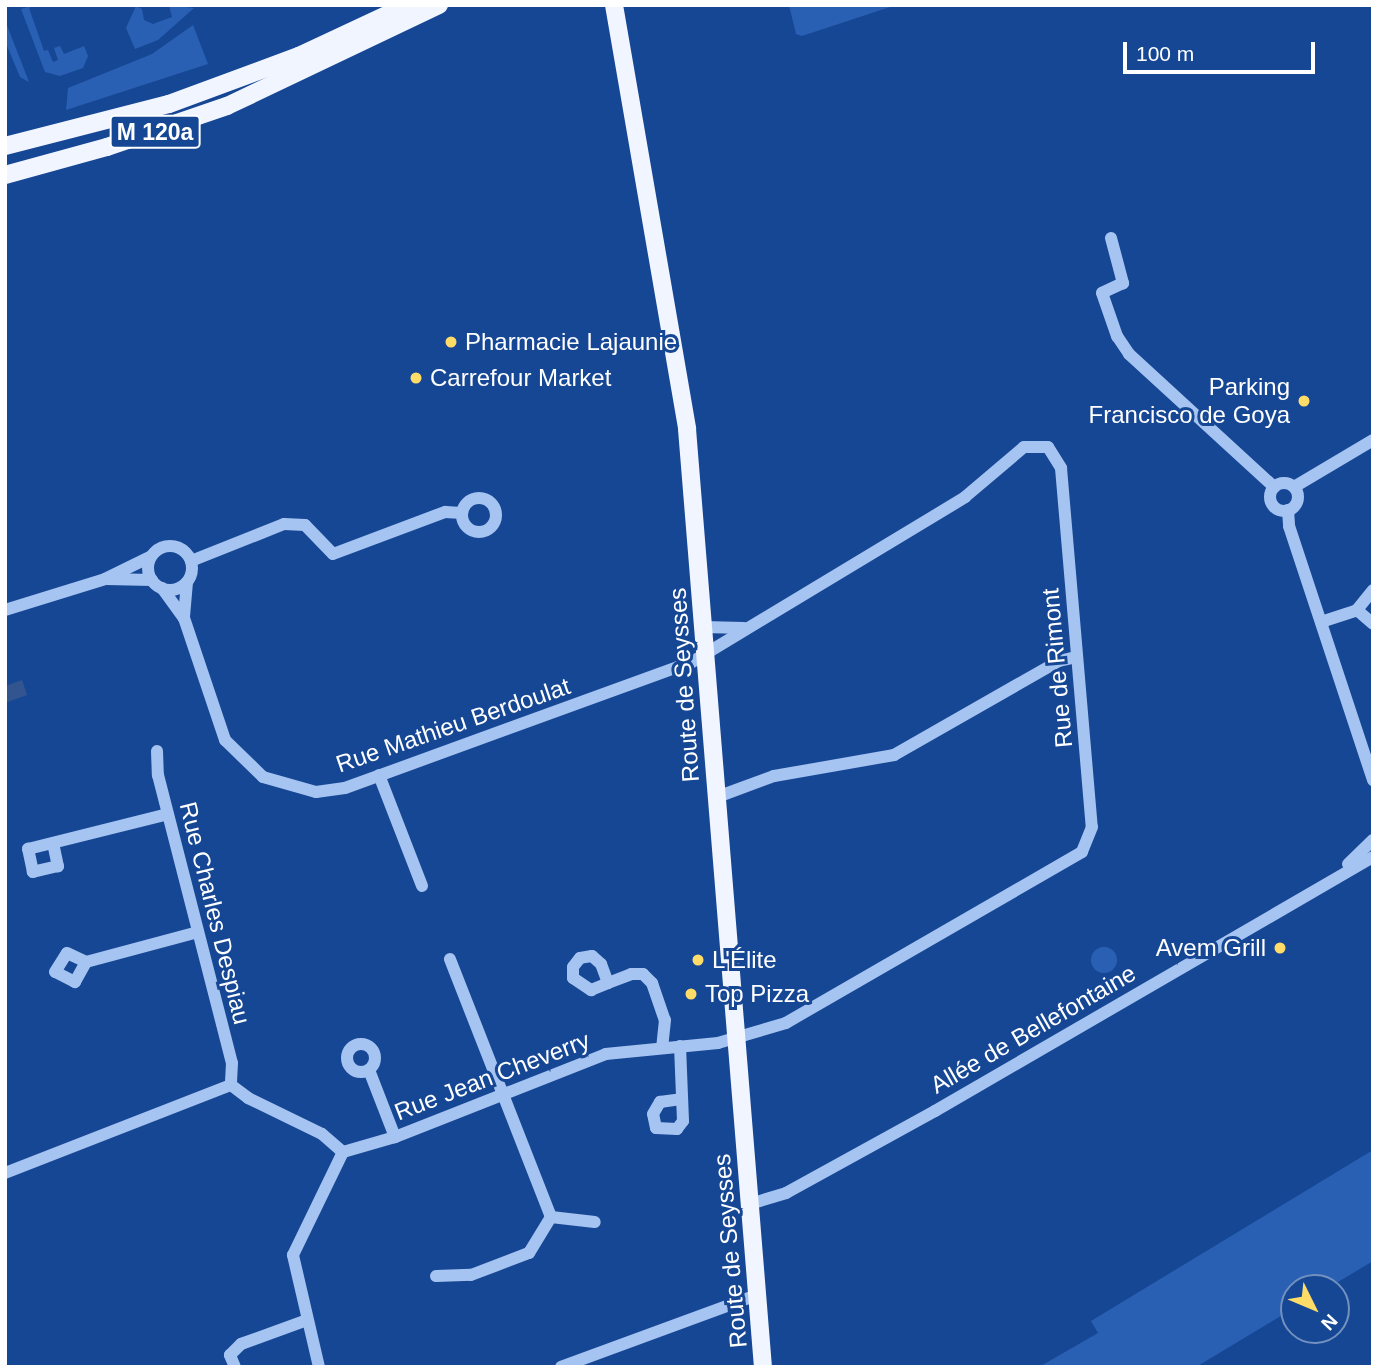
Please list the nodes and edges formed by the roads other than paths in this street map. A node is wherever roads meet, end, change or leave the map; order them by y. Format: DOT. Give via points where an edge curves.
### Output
graph roads {
  1 [pos="408,5"];
  2 [pos="439,5"];
  3 [pos="614,5"];
  4 [pos="5,146"];
  5 [pos="5,175"];
  6 [pos="1111,238"];
  7 [pos="1373,440"];
  8 [pos="1274,487"];
  9 [pos="1294,487"];
  10 [pos="1289,510"];
  11 [pos="461,513"];
  12 [pos="150,558"];
  13 [pos="191,561"];
  14 [pos="105,579"];
  15 [pos="187,582"];
  16 [pos="157,584"];
  17 [pos="1373,590"];
  18 [pos="5,610"];
  19 [pos="1357,610"];
  20 [pos="184,618"];
  21 [pos="1321,622"];
  22 [pos="1373,624"];
  23 [pos="703,626"];
  24 [pos="745,628"];
  25 [pos="705,654"];
  26 [pos="1076,657"];
  27 [pos="157,751"];
  28 [pos="1372,773"];
  29 [pos="379,775"];
  30 [pos="717,797"];
  31 [pos="168,814"];
  32 [pos="1373,840"];
  33 [pos="53,843"];
  34 [pos="1373,857"];
  35 [pos="1332,879"];
  36 [pos="422,886"];
  37 [pos="198,932"];
  38 [pos="450,959"];
  39 [pos="86,962"];
  40 [pos="608,983"];
  41 [pos="737,1037"];
  42 [pos="662,1046"];
  43 [pos="680,1046"];
  44 [pos="369,1070"];
  45 [pos="231,1085"];
  46 [pos="503,1093"];
  47 [pos="681,1099"];
  48 [pos="396,1137"];
  49 [pos="343,1152"];
  50 [pos="5,1173"];
  51 [pos="750,1204"];
  52 [pos="551,1217"];
  53 [pos="595,1222"];
  54 [pos="436,1276"];
  55 [pos="757,1295"];
  56 [pos="307,1320"];
  57 [pos="234,1367"];
  58 [pos="319,1367"];
  59 [pos="561,1367"];
  60 [pos="764,1367"];
  1 -- 4 [label="main road, M 120a" via="299,56 169,104"];
  2 -- 5 [label="main road, M 120a" via="227,106 107,148"];
  3 -- 23 [label="main road, Route de Seysses" via="687,429"];
  6 -- 8 [label="street" via="1123,283 1102,293 1117,336 1129,354"];
  7 -- 9 [label="street"];
  8 -- 9 [label="street" via="1284,483"];
  8 -- 10 [label="street" via="1270,496 1273,506"];
  9 -- 10 [label="street" via="1296,502"];
  10 -- 21 [label="street" via="1289,526"];
  11 -- 13 [label="street" via="445,512 333,554 305,525 284,524"];
  12 -- 13 [label="street" via="172,545 181,548"];
  12 -- 14 [label="street"];
  12 -- 16 [label="street"];
  13 -- 15 [label="street"];
  14 -- 16 [label="street"];
  14 -- 18 [label="street"];
  15 -- 16 [label="street" via="171,590"];
  15 -- 20 [label="street, Rue Mathieu Berdoulat"];
  16 -- 20 [label="street, Rue Mathieu Berdoulat"];
  17 -- 19 [label="street"];
  19 -- 21 [label="street"];
  19 -- 22 [label="street"];
  20 -- 29 [label="street, Rue Mathieu Berdoulat" via="216,723 239,758 263,777 316,792 345,788"];
  21 -- 28 [label="street"];
  23 -- 24 [label="street"];
  23 -- 25 [label="main road, Route de Seysses"];
  24 -- 25 [label="street, Rue de Rimont"];
  24 -- 26 [label="street, Rue de Rimont" via="965,497 1016,453 1038,444 1048,447 1061,468"];
  25 -- 29 [label="street, Rue Mathieu Berdoulat"];
  25 -- 30 [label="main road, Route de Seysses"];
  26 -- 30 [label="street" via="1059,661 894,755 774,776"];
  26 -- 41 [label="street, Rue de Rimont" via="1092,827 1082,852 809,1014"];
  27 -- 31 [label="street, Rue Charles Despiau"];
  29 -- 36 [label="street"];
  30 -- 41 [label="main road, Route de Seysses"];
  31 -- 33 [label="street"];
  31 -- 37 [label="street, Rue Charles Despiau"];
  32 -- 35 [label="street, Allée de Bellefontaine"];
  34 -- 35 [label="street, Allée de Bellefontaine"];
  35 -- 51 [label="street, Allée de Bellefontaine" via="935,1111 786,1192"];
  37 -- 39 [label="street"];
  37 -- 45 [label="street, Rue Charles Despiau" via="232,1063"];
  38 -- 46 [label="street"];
  40 -- 42 [label="street" via="643,974 652,983 665,1020"];
  41 -- 43 [label="street, Rue Jean Cheverry"];
  41 -- 51 [label="main road, Route de Seysses"];
  42 -- 43 [label="street, Rue Jean Cheverry"];
  42 -- 46 [label="street, Rue Jean Cheverry" via="606,1054"];
  43 -- 47 [label="street"];
  44 -- 48 [label="street"];
  45 -- 49 [label="street" via="322,1134"];
  45 -- 50 [label="street"];
  46 -- 48 [label="street, Rue Jean Cheverry"];
  46 -- 52 [label="street"];
  48 -- 49 [label="street, Rue Jean Cheverry"];
  49 -- 56 [label="street" via="293,1255"];
  51 -- 55 [label="main road, Route de Seysses"];
  52 -- 53 [label="street"];
  52 -- 54 [label="street" via="528,1253 471,1275"];
  55 -- 59 [label="street"];
  55 -- 60 [label="main road, Route de Seysses"];
  56 -- 57 [label="street" via="241,1344 230,1354"];
  56 -- 58 [label="street"];
}
